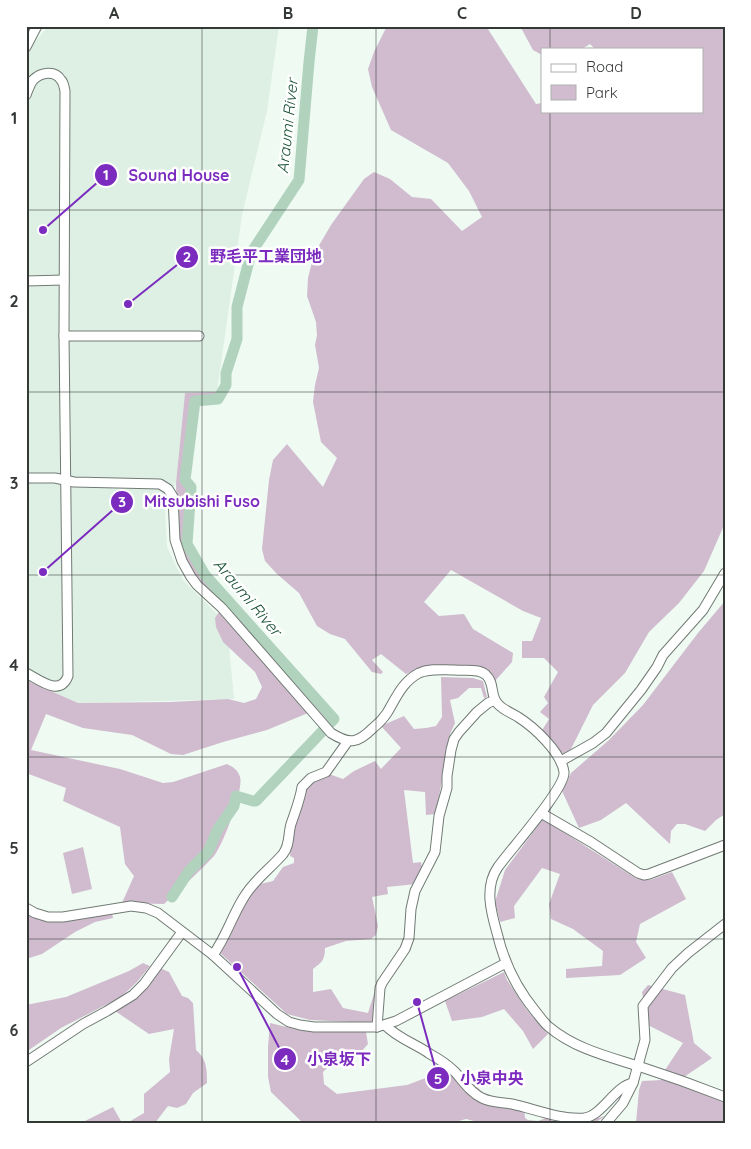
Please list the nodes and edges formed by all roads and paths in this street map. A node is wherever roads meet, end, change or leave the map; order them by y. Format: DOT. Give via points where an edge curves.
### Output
graph roads {
  1 [pos="38,26"];
  2 [pos="26,47"];
  3 [pos="26,95"];
  4 [pos="64,280"];
  5 [pos="26,281"];
  6 [pos="64,336"];
  7 [pos="199,336"];
  8 [pos="26,478"];
  9 [pos="66,479"];
  10 [pos="725,573"];
  11 [pos="26,673"];
  12 [pos="495,700"];
  13 [pos="348,741"];
  14 [pos="561,761"];
  15 [pos="541,813"];
  16 [pos="725,845"];
  17 [pos="26,908"];
  18 [pos="725,924"];
  19 [pos="182,932"];
  20 [pos="213,955"];
  21 [pos="506,963"];
  22 [pos="381,1026"];
  23 [pos="26,1062"];
  24 [pos="638,1066"];
  25 [pos="633,1083"];
  26 [pos="725,1097"];
  27 [pos="606,1123"];
  1 -- 2 [label="street"];
  3 -- 4 [label="street" via="33,80 51,73 61,80 65,91"];
  4 -- 5 [label="street"];
  4 -- 6 [label="street"];
  6 -- 7 [label="street"];
  6 -- 9 [label="street"];
  8 -- 9 [label="street"];
  9 -- 11 [label="street" via="68,676 62,686 54,687"];
  9 -- 13 [label="street" via="74,482 160,484 168,489 173,497 175,540 191,577 331,733"];
  10 -- 14 [label="street" via="704,610 663,655 641,690 606,733"];
  12 -- 13 [label="street" via="490,679 482,672 422,672 401,688 385,716 365,736"];
  12 -- 14 [label="street" via="536,731"];
  12 -- 22 [label="street" via="478,712 454,739 435,852 415,891 405,949 380,988"];
  13 -- 20 [label="street" via="326,772 311,778 302,787 287,847 245,895"];
  14 -- 15 [label="street" via="564,777"];
  15 -- 16 [label="street" via="644,875"];
  15 -- 21 [label="street" via="497,869 491,883 489,892 494,925"];
  17 -- 19 [label="street" via="48,917 131,906 146,908"];
  18 -- 24 [label="street" via="672,968 643,1006 644,1040"];
  19 -- 20 [label="street"];
  19 -- 23 [label="street" via="133,994"];
  20 -- 22 [label="street" via="289,1022 314,1027"];
  21 -- 22 [label="street"];
  21 -- 24 [label="street" via="529,1004 549,1027 576,1044"];
  22 -- 25 [label="street" via="438,1059 481,1098 493,1102 585,1118"];
  24 -- 25 [label="street"];
  24 -- 26 [label="street"];
  25 -- 27 [label="street" via="623,1103"];
}
